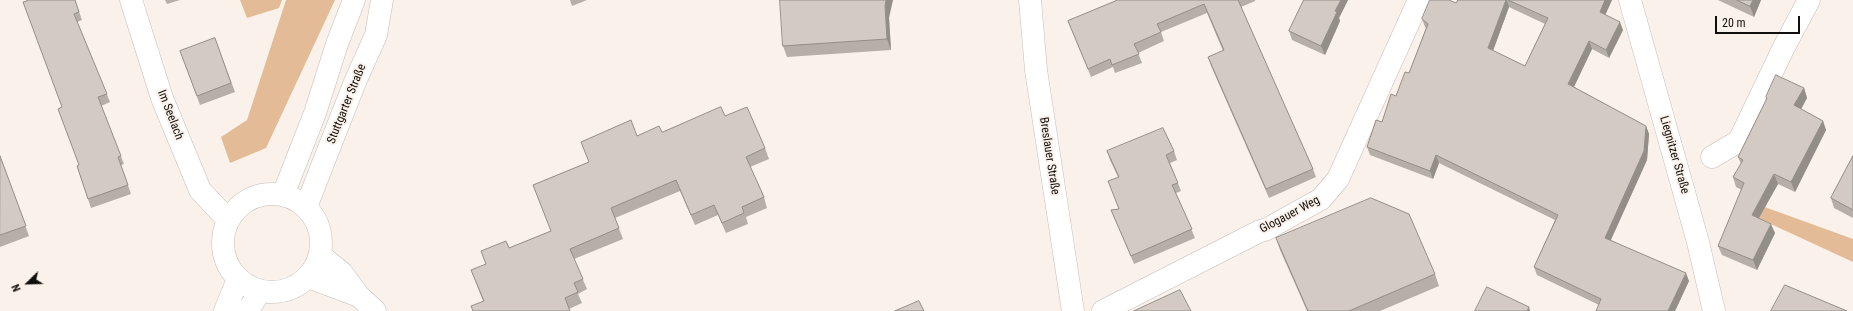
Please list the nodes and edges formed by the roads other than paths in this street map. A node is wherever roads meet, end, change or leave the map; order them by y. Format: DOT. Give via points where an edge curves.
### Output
graph roads {
  1 [pos="131,0"];
  2 [pos="354,0"];
  3 [pos="382,0"];
  4 [pos="1030,0"];
  5 [pos="1418,0"];
  6 [pos="1630,0"];
  7 [pos="1809,0"];
  8 [pos="1712,157"];
  9 [pos="283,195"];
  10 [pos="306,207"];
  11 [pos="228,220"];
  12 [pos="320,254"];
  13 [pos="308,277"];
  14 [pos="238,279"];
  15 [pos="260,291"];
  16 [pos="359,296"];
  17 [pos="225,311"];
  18 [pos="248,311"];
  19 [pos="375,311"];
  20 [pos="1073,311"];
  21 [pos="1104,311"];
  22 [pos="1714,311"];
  1 -- 11 [label="street, Im Seelach" via="162,98 200,190"];
  2 -- 9 [label="street" via="315,113"];
  3 -- 10 [label="street, Stuttgarter Straße" via="376,35"];
  4 -- 20 [label="street, Breslauer Straße" via="1036,70"];
  5 -- 21 [label="street, Glogauer Weg" via="1338,179 1322,199"];
  6 -- 22 [label="street, Liegnitzer Straße" via="1698,242"];
  7 -- 8 [label="street" via="1739,141"];
  9 -- 10 [label="street"];
  9 -- 11 [label="street" via="257,196 236,209"];
  10 -- 12 [label="street" via="319,229"];
  11 -- 14 [label="street" via="223,232 224,257 229,269"];
  12 -- 13 [label="street"];
  12 -- 16 [label="street" via="342,273"];
  13 -- 15 [label="street" via="286,291"];
  13 -- 16 [label="street"];
  14 -- 15 [label="street" via="248,287"];
  14 -- 17 [label="street"];
  15 -- 18 [label="street"];
  16 -- 19 [label="street"];
}
